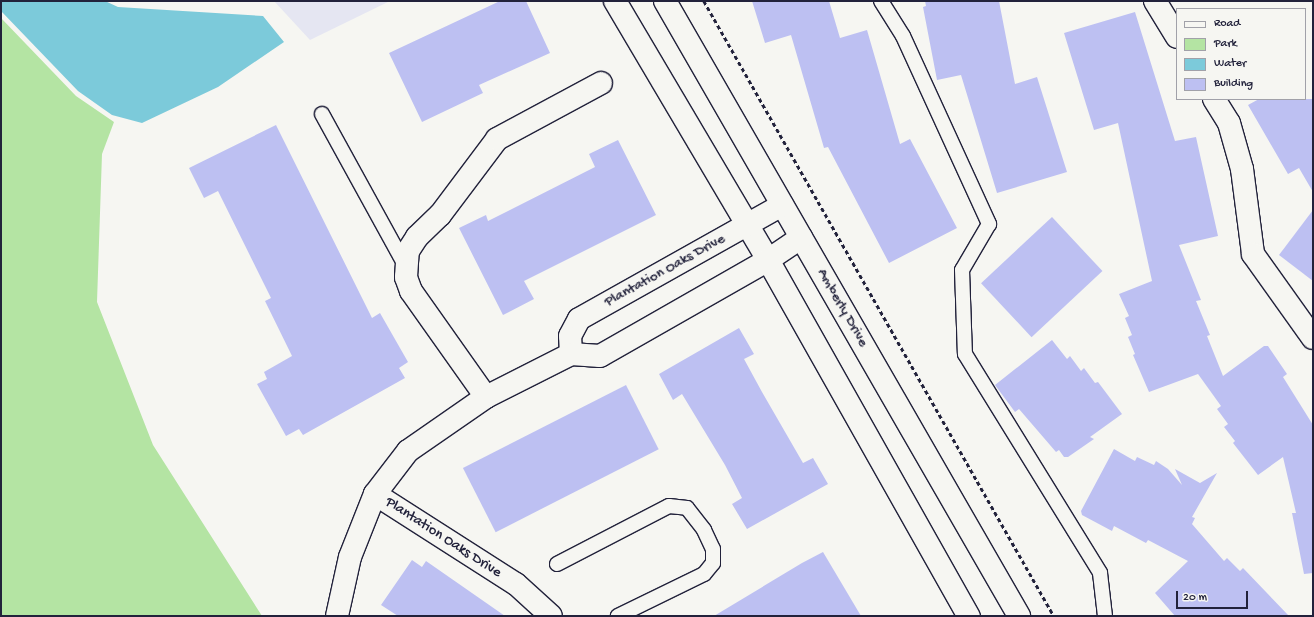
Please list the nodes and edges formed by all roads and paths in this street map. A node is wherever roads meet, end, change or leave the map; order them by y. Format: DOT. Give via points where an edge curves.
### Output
graph roads {
  1 [pos="615,1"];
  2 [pos="664,1"];
  3 [pos="704,1"];
  4 [pos="881,1"];
  5 [pos="1155,1"];
  6 [pos="1176,35"];
  7 [pos="601,84"];
  8 [pos="1215,100"];
  9 [pos="322,114"];
  10 [pos="782,205"];
  11 [pos="748,225"];
  12 [pos="801,238"];
  13 [pos="768,260"];
  14 [pos="405,265"];
  15 [pos="1313,338"];
  16 [pos="571,354"];
  17 [pos="486,397"];
  18 [pos="375,494"];
  19 [pos="557,564"];
  20 [pos="337,616"];
  21 [pos="551,616"];
  22 [pos="618,616"];
  23 [pos="969,616"];
  24 [pos="1019,616"];
  25 [pos="1054,616"];
  26 [pos="1105,616"];
  1 -- 11 [label="street"];
  2 -- 10 [label="street, Amberly Drive"];
  3 -- 25 [label="path"];
  4 -- 26 [label="lane" via="903,36 989,224 962,270 965,354 1100,573"];
  5 -- 6 [label="street"];
  7 -- 14 [label="street" via="497,139 440,215 417,237 408,251"];
  8 -- 15 [label="street" via="1229,123 1242,169 1253,254"];
  9 -- 14 [label="lane"];
  10 -- 11 [label="street, Plantation Oaks Drive"];
  10 -- 12 [label="street, Amberly Drive"];
  11 -- 13 [label="street"];
  11 -- 16 [label="street, Plantation Oaks Drive" via="579,319 570,336"];
  12 -- 13 [label="street"];
  12 -- 24 [label="street, Amberly Drive"];
  13 -- 16 [label="street" via="600,356"];
  13 -- 23 [label="street"];
  14 -- 17 [label="street" via="411,291"];
  16 -- 17 [label="street, Plantation Oaks Drive"];
  17 -- 18 [label="street, Plantation Oaks Drive" via="408,451"];
  18 -- 20 [label="street" via="350,557"];
  18 -- 21 [label="street, Plantation Oaks Drive" via="516,584"];
  19 -- 22 [label="lane" via="670,506 687,508 704,530 713,549 713,563 704,574"];
}
